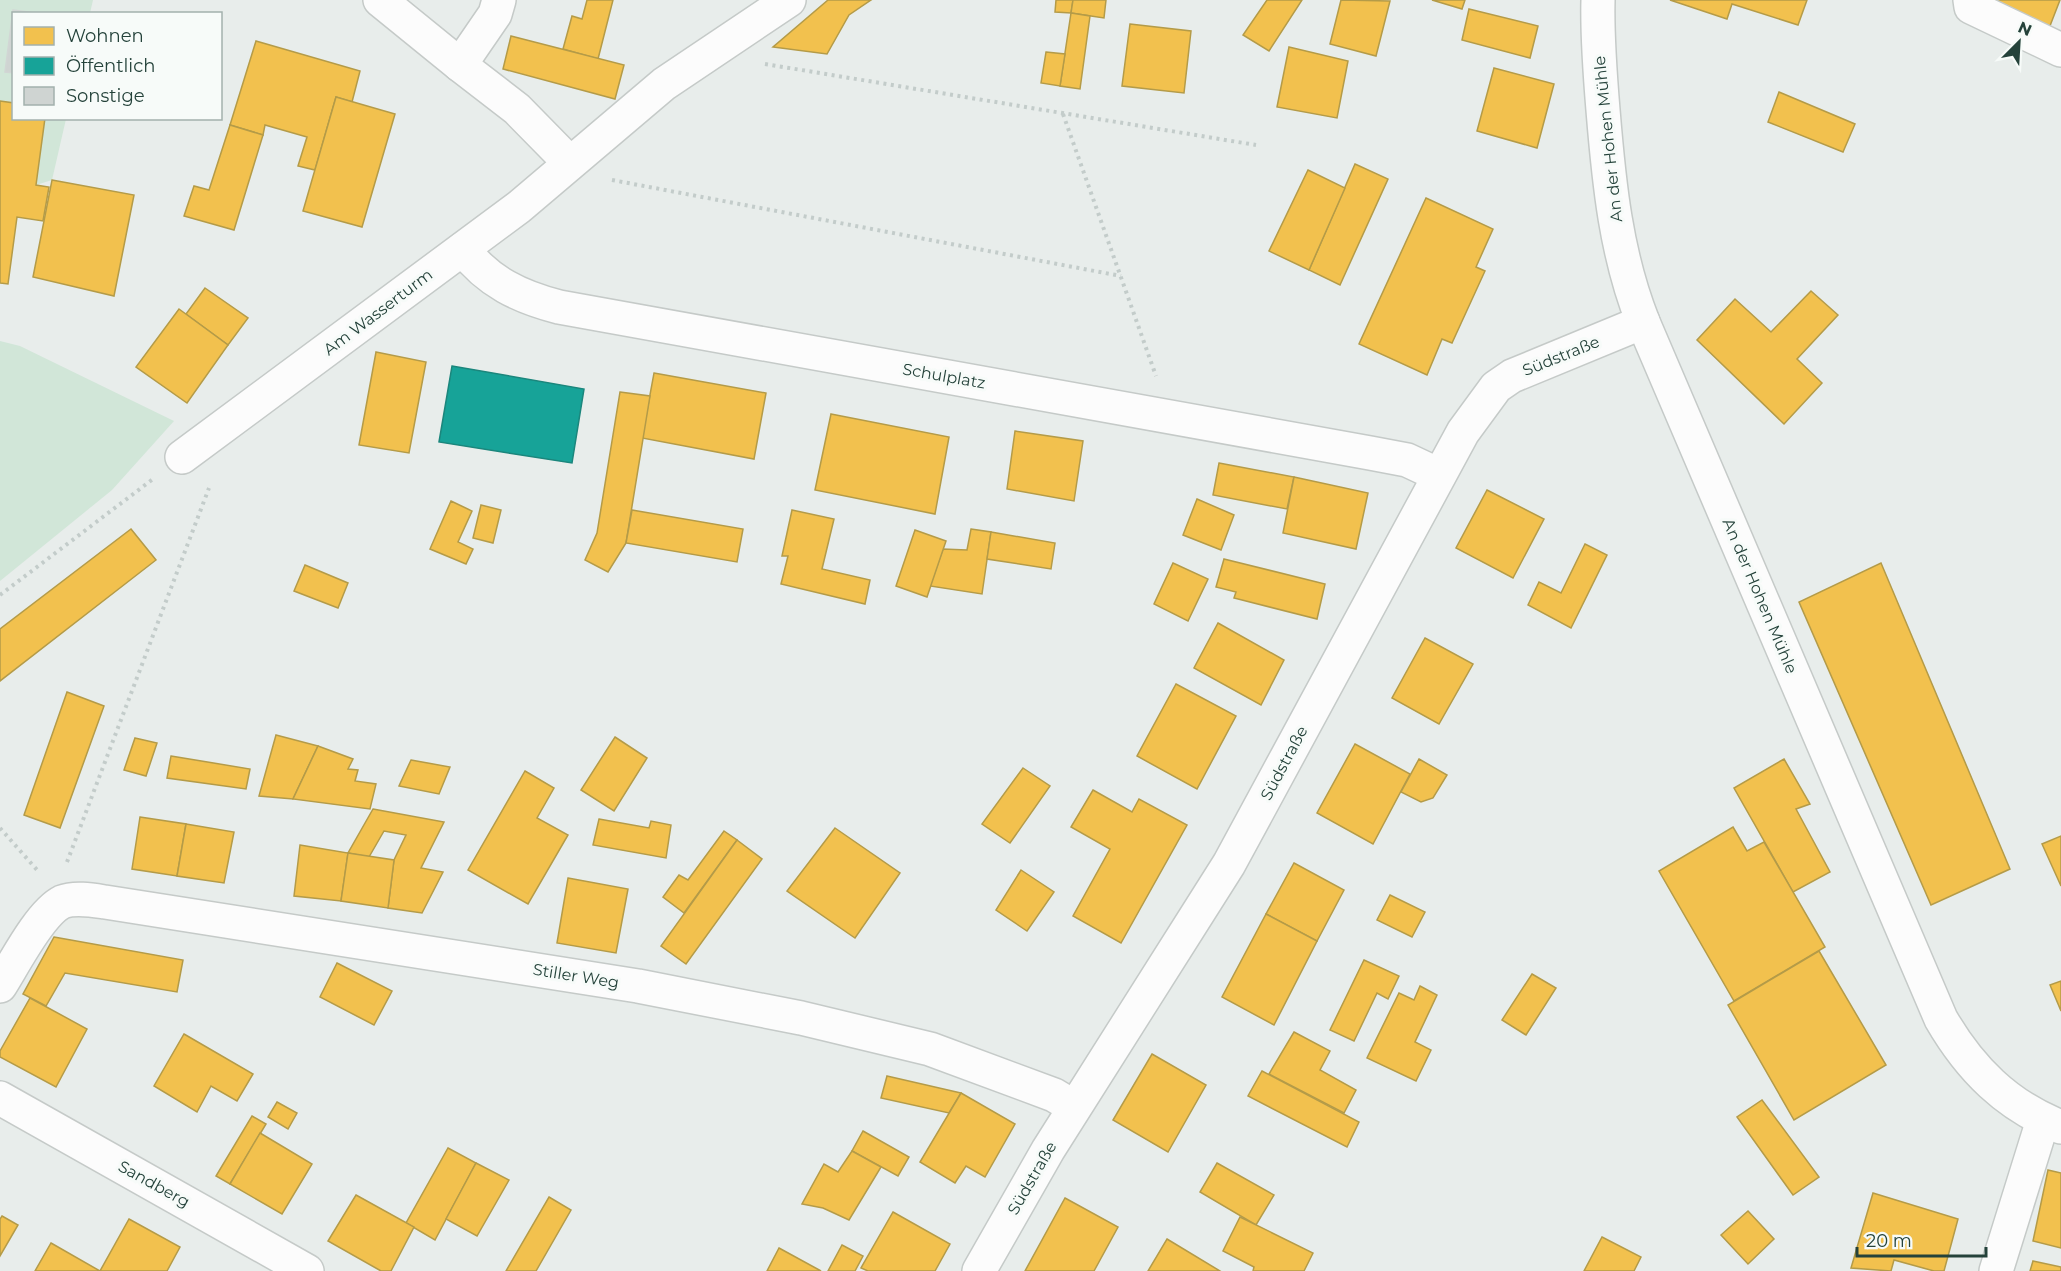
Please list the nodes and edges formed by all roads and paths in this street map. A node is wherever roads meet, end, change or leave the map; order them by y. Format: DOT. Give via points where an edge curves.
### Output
graph roads {
  1 [pos="380,0"];
  2 [pos="499,0"];
  3 [pos="789,0"];
  4 [pos="1598,0"];
  5 [pos="1970,0"];
  6 [pos="731,40"];
  7 [pos="2061,50"];
  8 [pos="460,65"];
  9 [pos="1063,114"];
  10 [pos="1256,145"];
  11 [pos="570,163"];
  12 [pos="463,249"];
  13 [pos="1121,276"];
  14 [pos="1643,322"];
  15 [pos="1171,417"];
  16 [pos="182,457"];
  17 [pos="1438,475"];
  18 [pos="210,486"];
  19 [pos="0,595"];
  20 [pos="0,828"];
  21 [pos="64,902"];
  22 [pos="0,986"];
  23 [pos="0,1098"];
  24 [pos="1074,1107"];
  25 [pos="2052,1123"];
  26 [pos="307,1271"];
  27 [pos="979,1271"];
  28 [pos="1996,1271"];
  1 -- 8 [label="street"];
  2 -- 8 [label="street" via="495,14"];
  3 -- 6 [label="street, Am Wasserturm"];
  4 -- 14 [label="street, An der Hohen Mühle" via="1609,184 1620,251"];
  5 -- 7 [label="street" via="1971,7"];
  6 -- 9 [label="path" via="745,55 763,64"];
  6 -- 11 [label="street, Am Wasserturm" via="664,84"];
  8 -- 11 [label="street" via="517,109"];
  9 -- 10 [label="path"];
  9 -- 13 [label="path"];
  11 -- 12 [label="street, Am Wasserturm"];
  11 -- 13 [label="path" via="594,176"];
  12 -- 15 [label="street, Schulplatz" via="476,266 497,282 525,298 559,307"];
  12 -- 16 [label="street, Am Wasserturm"];
  13 -- 15 [label="path"];
  14 -- 17 [label="street, Südstraße" via="1512,376 1496,387"];
  14 -- 25 [label="street, An der Hohen Mühle" via="1941,1019 1984,1079 2013,1102"];
  15 -- 17 [label="street, Schulplatz" via="1407,460"];
  16 -- 19 [label="path"];
  17 -- 24 [label="street, Südstraße" via="1229,864"];
  18 -- 21 [label="path" via="66,866"];
  20 -- 21 [label="path"];
  21 -- 22 [label="street" via="50,911"];
  21 -- 24 [label="street, Stiller Weg" via="105,902 710,999 930,1048 1054,1095"];
  23 -- 26 [label="street, Sandberg"];
  24 -- 27 [label="street, Südstraße"];
  25 -- 28 [label="street"];
}
